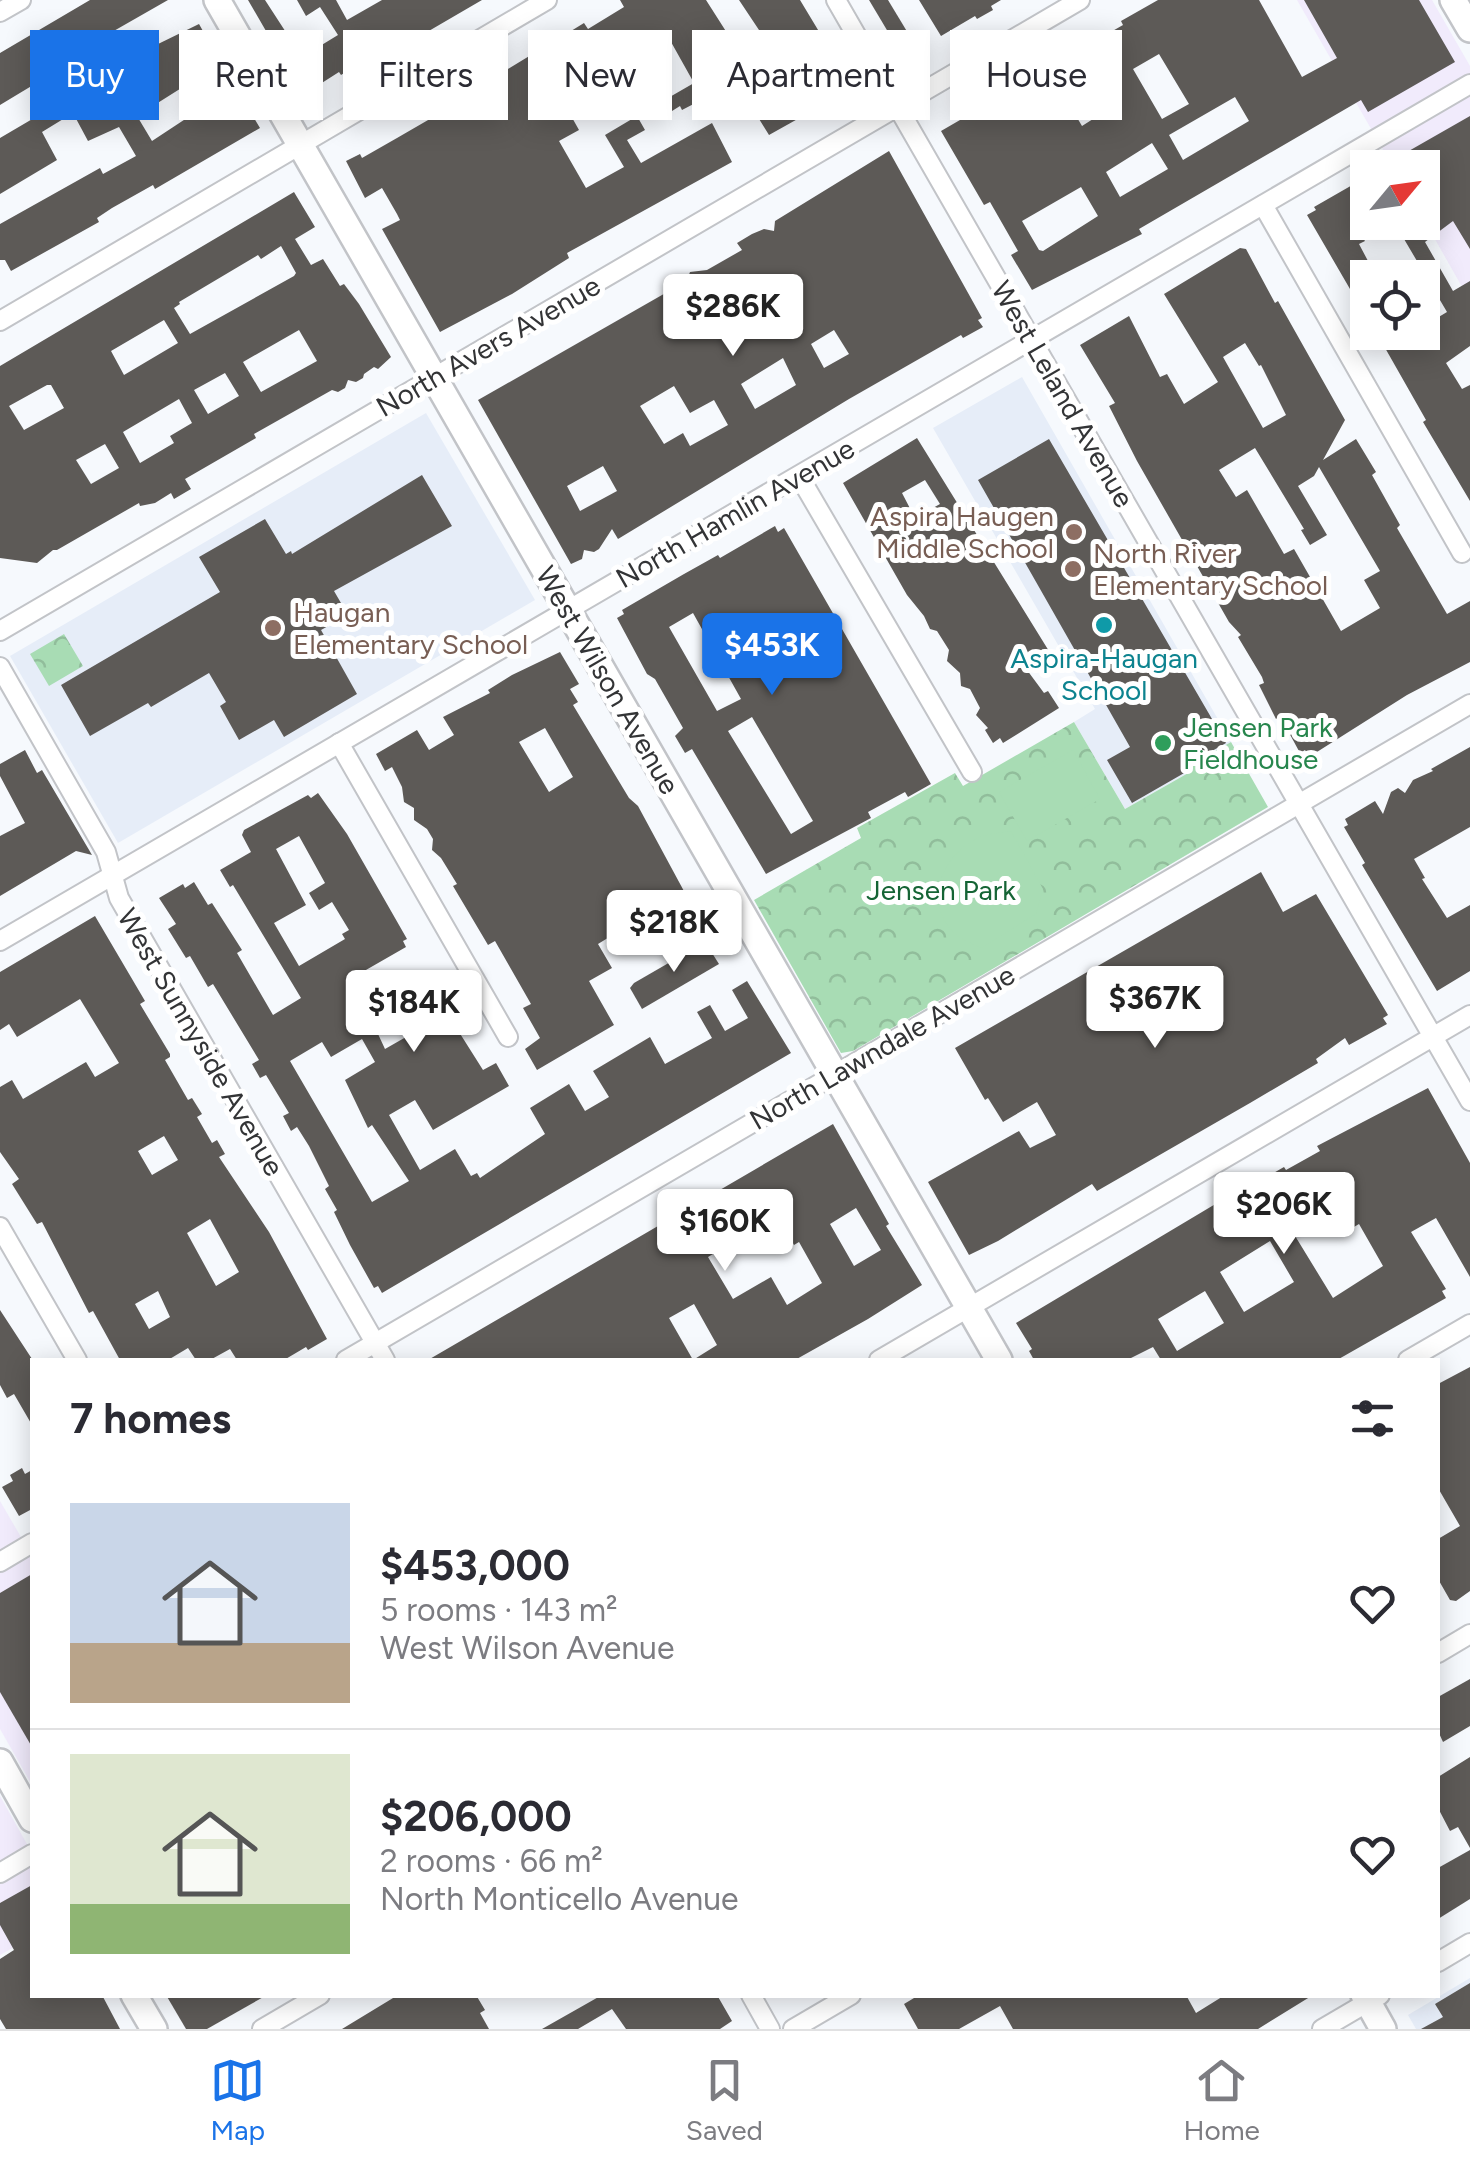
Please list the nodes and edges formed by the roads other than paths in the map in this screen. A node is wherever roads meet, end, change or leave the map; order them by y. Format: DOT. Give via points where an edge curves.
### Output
graph roads {
  1 [pos="20,0"];
  2 [pos="218,0"];
  3 [pos="547,0"];
  4 [pos="836,0"];
  5 [pos="1080,0"];
  6 [pos="1453,0"];
  7 [pos="0,12"];
  8 [pos="1470,29"];
  9 [pos="854,30"];
  10 [pos="1470,84"];
  11 [pos="930,87"];
  12 [pos="874,120"];
  13 [pos="906,120"];
  14 [pos="300,144"];
  15 [pos="1263,205"];
  16 [pos="0,320"];
  17 [pos="1032,340"];
  18 [pos="434,377"];
  19 [pos="798,476"];
  20 [pos="1462,552"];
  21 [pos="568,610"];
  22 [pos="0,631"];
  23 [pos="0,667"];
  24 [pos="1470,704"];
  25 [pos="339,743"];
  26 [pos="972,772"];
  27 [pos="1299,803"];
  28 [pos="112,875"];
  29 [pos="0,941"];
  30 [pos="1470,1015"];
  31 [pos="508,1037"];
  32 [pos="1434,1037"];
  33 [pos="835,1074"];
  34 [pos="1470,1100"];
  35 [pos="0,1227"];
  36 [pos="969,1308"];
  37 [pos="1470,1324"];
  38 [pos="375,1343"];
  39 [pos="76,1358"];
  40 [pos="349,1358"];
  41 [pos="384,1358"];
  42 [pos="883,1358"];
  43 [pos="998,1358"];
  44 [pos="1411,1358"];
  45 [pos="30,1544"];
  46 [pos="0,1562"];
  47 [pos="1470,1634"];
  48 [pos="1440,1652"];
  49 [pos="0,1762"];
  50 [pos="30,1815"];
  51 [pos="30,1855"];
  52 [pos="0,1873"];
  53 [pos="1470,1942"];
  54 [pos="1440,1961"];
  55 [pos="136,1998"];
  56 [pos="315,1998"];
  57 [pos="753,1998"];
  58 [pos="846,1998"];
  59 [pos="1369,1998"];
  60 [pos="1371,1998"];
  61 [pos="154,2029"];
  62 [pos="262,2029"];
  63 [pos="770,2029"];
  64 [pos="793,2029"];
  65 [pos="1322,2029"];
  66 [pos="1384,2029"];
  1 -- 7 [label="street"];
  2 -- 14 [label="street, West Wilson Avenue"];
  3 -- 14 [label="street"];
  4 -- 9 [label="street, West Leland Avenue"];
  5 -- 11 [label="street, North Avers Avenue"];
  6 -- 8 [label="street"];
  10 -- 15 [label="street, North Hamlin Avenue"];
  12 -- 18 [label="street, North Avers Avenue"];
  13 -- 17 [label="street, West Leland Avenue"];
  14 -- 16 [label="street"];
  14 -- 18 [label="street, West Wilson Avenue"];
  15 -- 17 [label="street, North Hamlin Avenue"];
  15 -- 20 [label="street"];
  17 -- 19 [label="street, North Hamlin Avenue"];
  17 -- 27 [label="street, West Leland Avenue"];
  18 -- 21 [label="street, West Wilson Avenue"];
  18 -- 22 [label="street, North Avers Avenue"];
  19 -- 21 [label="street, North Hamlin Avenue"];
  19 -- 26 [label="street"];
  21 -- 25 [label="street, North Hamlin Avenue"];
  21 -- 33 [label="street, West Wilson Avenue"];
  23 -- 28 [label="street, West Sunnyside Avenue" via="106,852"];
  24 -- 27 [label="street, North Lawndale Avenue"];
  25 -- 28 [label="street, North Hamlin Avenue"];
  25 -- 31 [label="street"];
  27 -- 32 [label="street, West Leland Avenue"];
  27 -- 33 [label="street, North Lawndale Avenue"];
  28 -- 29 [label="street, North Hamlin Avenue"];
  28 -- 38 [label="street, West Sunnyside Avenue" via="119,898"];
  30 -- 32 [label="street"];
  32 -- 34 [label="street, West Leland Avenue"];
  32 -- 36 [label="street"];
  33 -- 36 [label="street, West Wilson Avenue"];
  33 -- 38 [label="street, North Lawndale Avenue"];
  35 -- 39 [label="street"];
  36 -- 42 [label="street"];
  36 -- 43 [label="street, West Wilson Avenue"];
  37 -- 44 [label="street"];
  38 -- 40 [label="street, North Lawndale Avenue"];
  38 -- 41 [label="street, West Sunnyside Avenue"];
  45 -- 46 [label="street"];
  47 -- 48 [label="street"];
  49 -- 50 [label="street"];
  51 -- 52 [label="street"];
  53 -- 54 [label="street"];
  55 -- 61 [label="street"];
  56 -- 62 [label="street"];
  57 -- 63 [label="street"];
  58 -- 64 [label="street"];
  59 -- 65 [label="street"];
  60 -- 66 [label="street"];
}
